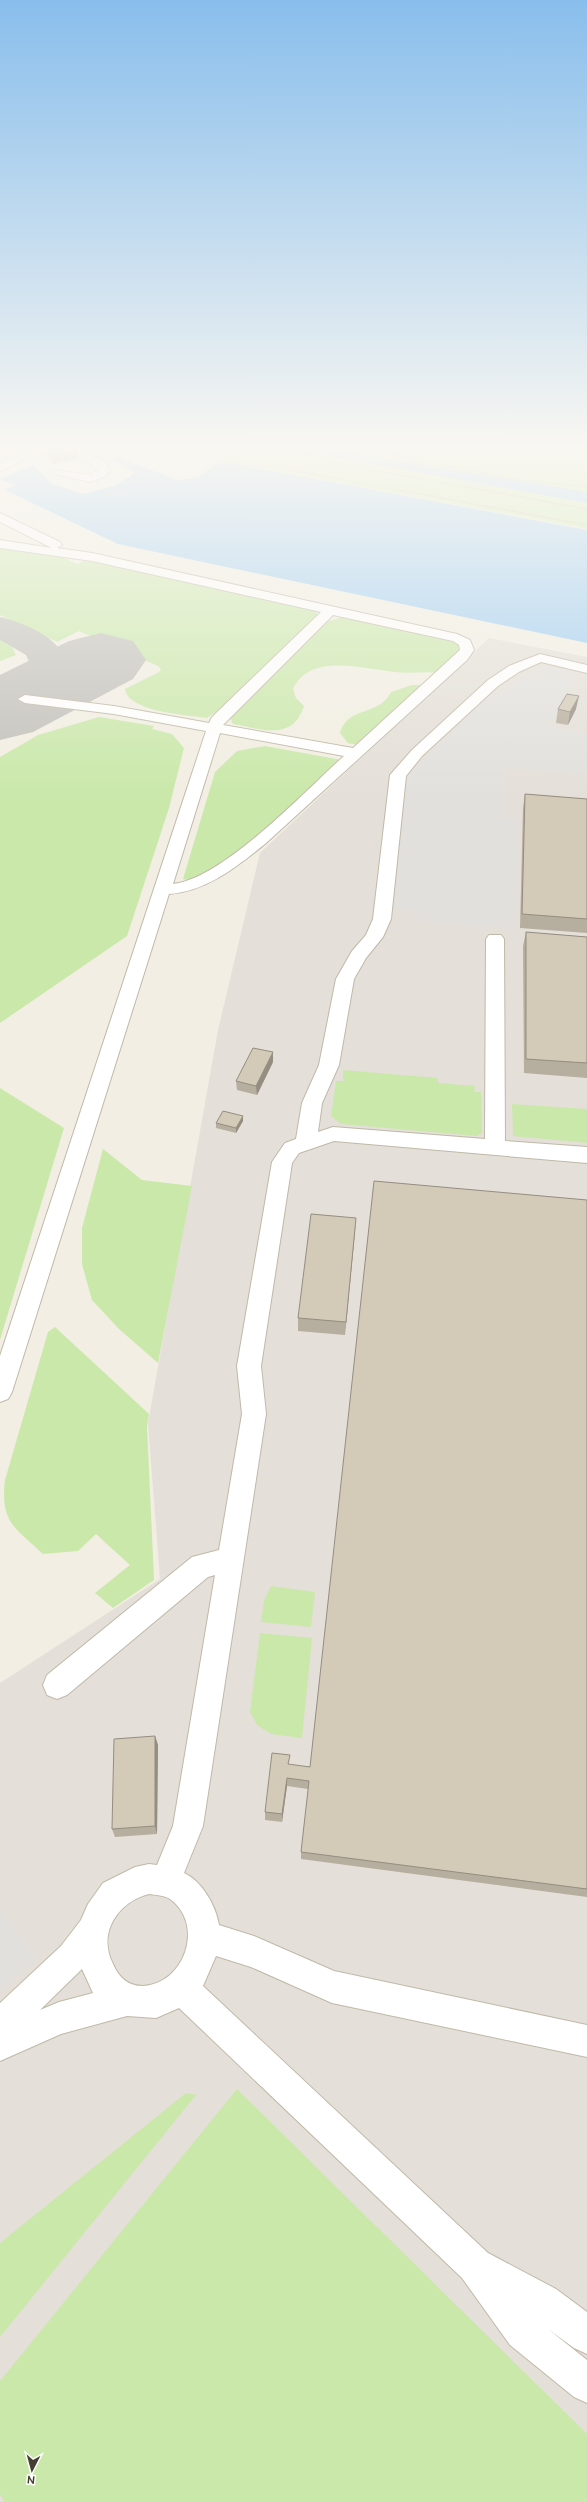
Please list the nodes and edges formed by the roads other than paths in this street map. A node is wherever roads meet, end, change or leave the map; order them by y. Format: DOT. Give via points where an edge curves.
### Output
graph roads {
  1 [pos="123,565"];
  2 [pos="330,610"];
  3 [pos="587,669"];
  4 [pos="25,699"];
  5 [pos="214,728"];
  6 [pos="354,753"];
  7 [pos="161,890"];
  8 [pos="495,939"];
  9 [pos="306,1142"];
  10 [pos="495,1148"];
  11 [pos="587,1155"];
  12 [pos="0,1392"];
  13 [pos="230,1560"];
  14 [pos="57,1685"];
  15 [pos="166,1881"];
  16 [pos="93,1931"];
  17 [pos="204,1936"];
  18 [pos="182,1988"];
  19 [pos="127,2000"];
  20 [pos="0,2025"];
  21 [pos="587,2041"];
  22 [pos="0,2044"];
  23 [pos="475,2264"];
  24 [pos="587,2335"];
  25 [pos="587,2384"];
  1 -- 2 [label="lane"];
  2 -- 5 [label="lane" via="217,720"];
  2 -- 6 [label="lane" via="457,638 465,643 467,650"];
  3 -- 9 [label="lane" via="540,658 514,669 492,682 398,774 382,919 374,937 358,955 346,978 329,1065 312,1103"];
  4 -- 5 [label="lane" via="114,710"];
  5 -- 6 [label="lane"];
  5 -- 7 [label="lane"];
  6 -- 7 [label="lane" via="259,841 224,868 181,888"];
  7 -- 12 [label="lane"];
  8 -- 10 [label="lane"];
  9 -- 10 [label="lane" via="333,1134"];
  9 -- 13 [label="lane" via="292,1148 282,1162 249,1366 254,1414"];
  10 -- 11 [label="lane"];
  13 -- 14 [label="lane" via="201,1566"];
  13 -- 15 [label="lane" via="188,1826"];
  15 -- 16 [label="lane" via="149,1879 130,1884 114,1894 101,1911"];
  15 -- 17 [label="lane" via="181,1888 193,1901 201,1917"];
  16 -- 19 [label="lane" via="92,1953 98,1973 110,1990"];
  16 -- 20 [label="lane" via="72,1957"];
  17 -- 18 [label="lane" via="202,1955 194,1973"];
  17 -- 21 [label="lane" via="254,1952 332,1987"];
  18 -- 19 [label="lane" via="166,1999 146,2004"];
  18 -- 23 [label="lane"];
  19 -- 22 [label="lane" via="59,2018"];
  23 -- 24 [label="lane" via="543,2302"];
  23 -- 25 [label="lane" via="523,2332"];
}
